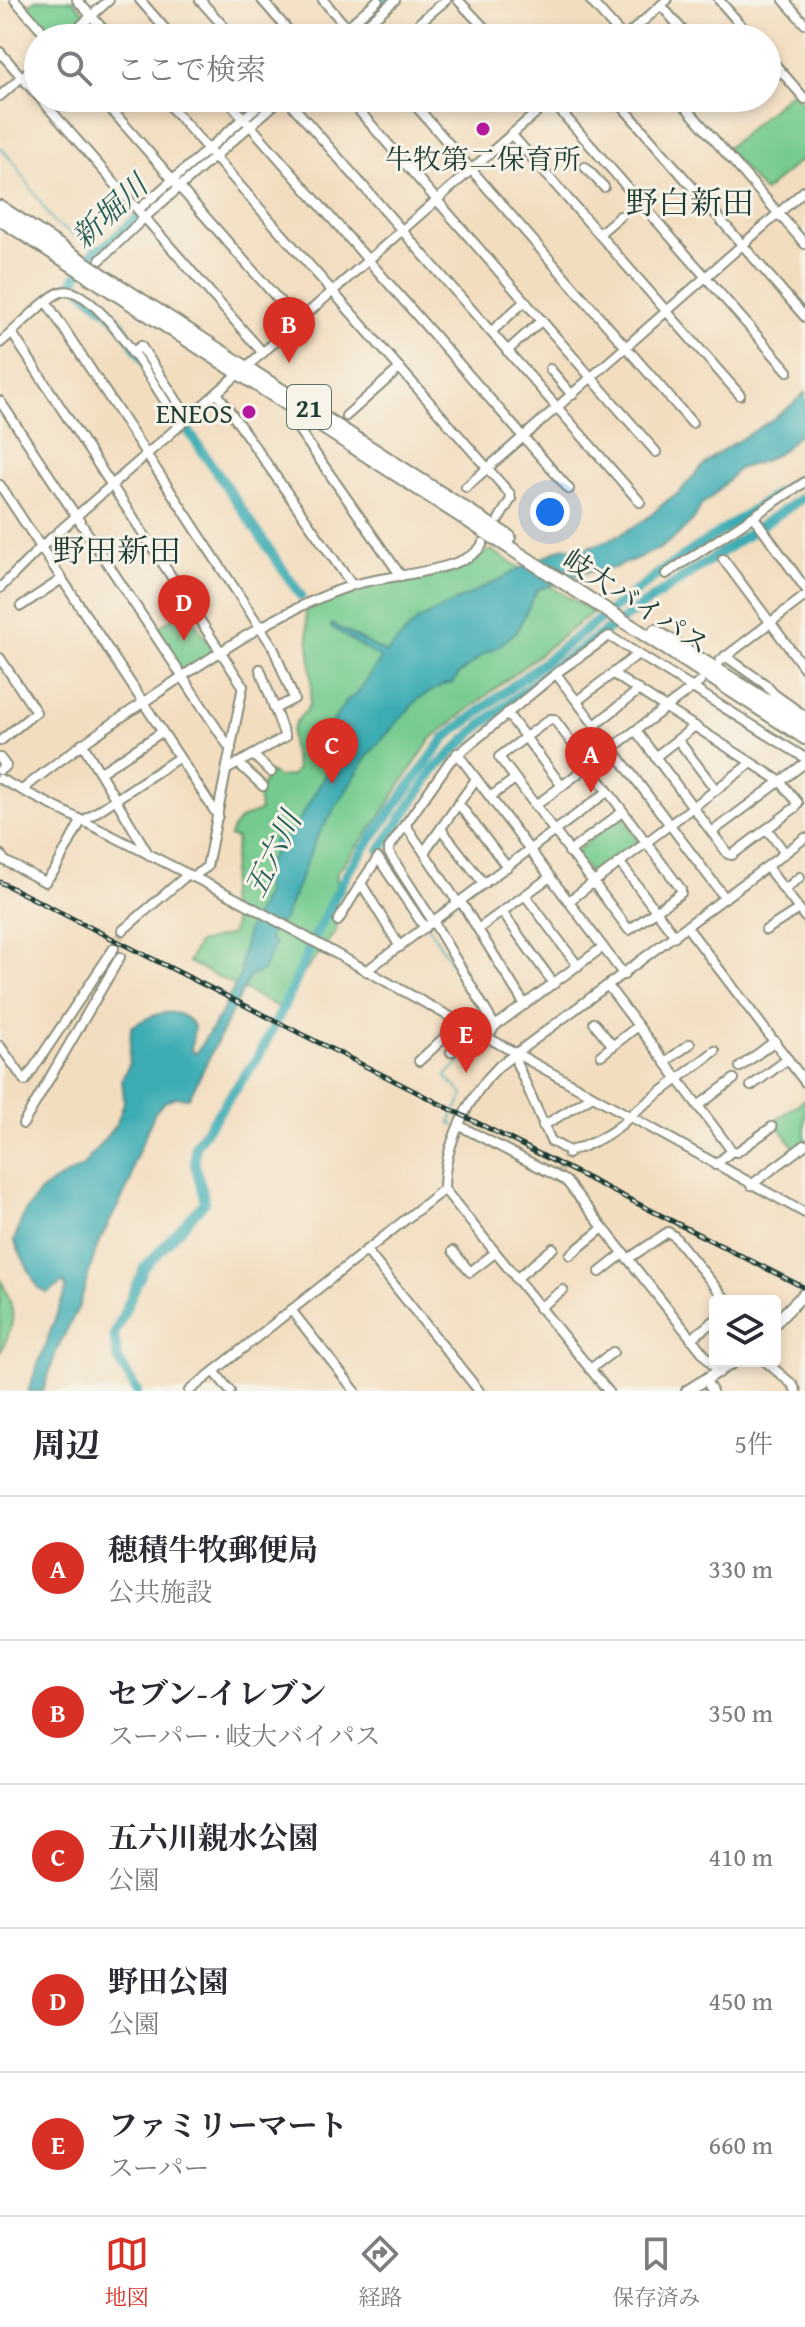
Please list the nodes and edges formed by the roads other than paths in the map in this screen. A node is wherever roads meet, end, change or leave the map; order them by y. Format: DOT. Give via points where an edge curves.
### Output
graph roads {
  1 [pos="15,0"];
  2 [pos="77,0"];
  3 [pos="109,0"];
  4 [pos="140,0"];
  5 [pos="200,0"];
  6 [pos="262,0"];
  7 [pos="323,0"];
  8 [pos="395,0"];
  9 [pos="446,0"];
  10 [pos="458,0"];
  11 [pos="590,0"];
  12 [pos="719,0"];
  13 [pos="784,0"];
  14 [pos="371,2"];
  15 [pos="664,3"];
  16 [pos="91,16"];
  17 [pos="420,22"];
  18 [pos="36,24"];
  19 [pos="82,24"];
  20 [pos="98,24"];
  21 [pos="161,24"];
  22 [pos="221,24"];
  23 [pos="283,24"];
  24 [pos="343,24"];
  25 [pos="357,24"];
  26 [pos="364,24"];
  27 [pos="481,24"];
  28 [pos="611,24"];
  29 [pos="640,24"];
  30 [pos="679,24"];
  31 [pos="740,24"];
  32 [pos="805,24"];
  33 [pos="0,52"];
  34 [pos="781,71"];
  35 [pos="22,77"];
  36 [pos="24,79"];
  37 [pos="0,96"];
  38 [pos="805,99"];
  39 [pos="52,112"];
  40 [pos="113,112"];
  41 [pos="175,112"];
  42 [pos="238,112"];
  43 [pos="255,112"];
  44 [pos="262,112"];
  45 [pos="297,112"];
  46 [pos="360,112"];
  47 [pos="422,112"];
  48 [pos="536,112"];
  49 [pos="562,112"];
  50 [pos="627,112"];
  51 [pos="690,112"];
  52 [pos="247,122"];
  53 [pos="511,134"];
  54 [pos="211,153"];
  55 [pos="585,167"];
  56 [pos="472,169"];
  57 [pos="176,184"];
  58 [pos="604,187"];
  59 [pos="805,190"];
  60 [pos="437,200"];
  61 [pos="0,207"];
  62 [pos="141,214"];
  63 [pos="779,214"];
  64 [pos="620,216"];
  65 [pos="0,219"];
  66 [pos="402,230"];
  67 [pos="599,234"];
  68 [pos="805,244"];
  69 [pos="743,245"];
  70 [pos="100,260"];
  71 [pos="367,260"];
  72 [pos="80,265"];
  73 [pos="706,277"];
  74 [pos="88,286"];
  75 [pos="332,291"];
  76 [pos="525,301"];
  77 [pos="47,303"];
  78 [pos="668,312"];
  79 [pos="805,317"];
  80 [pos="542,320"];
  81 [pos="298,322"];
  82 [pos="491,332"];
  83 [pos="12,333"];
  84 [pos="0,343"];
  85 [pos="627,347"];
  86 [pos="507,351"];
  87 [pos="132,353"];
  88 [pos="263,353"];
  89 [pos="400,368"];
  90 [pos="550,369"];
  91 [pos="242,370"];
  92 [pos="788,371"];
  93 [pos="593,377"];
  94 [pos="217,393"];
  95 [pos="572,395"];
  96 [pos="740,395"];
  97 [pos="0,401"];
  98 [pos="558,408"];
  99 [pos="346,416"];
  100 [pos="188,418"];
  101 [pos="692,423"];
  102 [pos="180,425"];
  103 [pos="296,426"];
  104 [pos="523,438"];
  105 [pos="656,452"];
  106 [pos="146,456"];
  107 [pos="487,469"];
  108 [pos="805,482"];
  109 [pos="0,485"];
  110 [pos="111,486"];
  111 [pos="466,487"];
  112 [pos="569,489"];
  113 [pos="640,502"];
  114 [pos="76,517"];
  115 [pos="754,517"];
  116 [pos="499,519"];
  117 [pos="483,543"];
  118 [pos="41,547"];
  119 [pos="723,559"];
  120 [pos="666,574"];
  121 [pos="401,576"];
  122 [pos="62,579"];
  123 [pos="352,585"];
  124 [pos="0,588"];
  125 [pos="805,588"];
  126 [pos="805,596"];
  127 [pos="21,606"];
  128 [pos="770,622"];
  129 [pos="636,624"];
  130 [pos="258,627"];
  131 [pos="220,652"];
  132 [pos="638,654"];
  133 [pos="0,658"];
  134 [pos="260,669"];
  135 [pos="805,669"];
  136 [pos="10,674"];
  137 [pos="613,674"];
  138 [pos="557,675"];
  139 [pos="182,677"];
  140 [pos="0,682"];
  141 [pos="696,685"];
  142 [pos="639,690"];
  143 [pos="577,701"];
  144 [pos="143,703"];
  145 [pos="667,708"];
  146 [pos="274,709"];
  147 [pos="507,713"];
  148 [pos="805,716"];
  149 [pos="595,725"];
  150 [pos="805,725"];
  151 [pos="695,726"];
  152 [pos="636,731"];
  153 [pos="162,732"];
  154 [pos="525,738"];
  155 [pos="805,738"];
  156 [pos="678,740"];
  157 [pos="0,741"];
  158 [pos="82,743"];
  159 [pos="612,749"];
  160 [pos="231,750"];
  161 [pos="457,753"];
  162 [pos="253,755"];
  163 [pos="655,757"];
  164 [pos="0,758"];
  165 [pos="178,758"];
  166 [pos="805,760"];
  167 [pos="238,763"];
  168 [pos="751,763"];
  169 [pos="588,766"];
  170 [pos="228,769"];
  171 [pos="0,770"];
  172 [pos="101,772"];
  173 [pos="271,772"];
  174 [pos="0,779"];
  175 [pos="476,779"];
  176 [pos="515,779"];
  177 [pos="780,781"];
  178 [pos="263,786"];
  179 [pos="562,786"];
  180 [pos="22,790"];
  181 [pos="716,790"];
  182 [pos="607,792"];
  183 [pos="490,797"];
  184 [pos="117,798"];
  185 [pos="457,805"];
  186 [pos="535,806"];
  187 [pos="693,808"];
  188 [pos="622,812"];
  189 [pos="218,816"];
  190 [pos="82,821"];
  191 [pos="405,824"];
  192 [pos="670,825"];
  193 [pos="441,829"];
  194 [pos="767,829"];
  195 [pos="554,832"];
  196 [pos="712,832"];
  197 [pos="805,838"];
  198 [pos="646,843"];
  199 [pos="530,850"];
  200 [pos="424,852"];
  201 [pos="569,852"];
  202 [pos="785,853"];
  203 [pos="0,854"];
  204 [pos="150,857"];
  205 [pos="620,863"];
  206 [pos="507,867"];
  207 [pos="767,867"];
  208 [pos="189,876"];
  209 [pos="550,877"];
  210 [pos="800,877"];
  211 [pos="361,883"];
  212 [pos="593,883"];
  213 [pos="484,884"];
  214 [pos="784,890"];
  215 [pos="525,895"];
  216 [pos="725,898"];
  217 [pos="569,901"];
  218 [pos="459,902"];
  219 [pos="799,909"];
  220 [pos="502,912"];
  221 [pos="656,912"];
  222 [pos="805,917"];
  223 [pos="338,921"];
  224 [pos="434,922"];
  225 [pos="687,927"];
  226 [pos="425,928"];
  227 [pos="478,929"];
  228 [pos="123,930"];
  229 [pos="766,930"];
  230 [pos="675,936"];
  231 [pos="400,947"];
  232 [pos="603,947"];
  233 [pos="114,948"];
  234 [pos="120,957"];
  235 [pos="578,966"];
  236 [pos="366,971"];
  237 [pos="624,975"];
  238 [pos="554,984"];
  239 [pos="608,986"];
  240 [pos="525,1005"];
  241 [pos="460,1023"];
  242 [pos="594,1023"];
  243 [pos="495,1026"];
  244 [pos="638,1026"];
  245 [pos="474,1031"];
  246 [pos="487,1038"];
  247 [pos="775,1041"];
  248 [pos="690,1044"];
  249 [pos="0,1046"];
  250 [pos="613,1046"];
  251 [pos="715,1051"];
  252 [pos="451,1052"];
  253 [pos="515,1054"];
  254 [pos="601,1055"];
  255 [pos="788,1059"];
  256 [pos="419,1061"];
  257 [pos="665,1062"];
  258 [pos="805,1062"];
  259 [pos="740,1067"];
  260 [pos="796,1069"];
  261 [pos="678,1079"];
  262 [pos="734,1079"];
  263 [pos="805,1082"];
  264 [pos="751,1086"];
  265 [pos="591,1097"];
  266 [pos="698,1106"];
  267 [pos="629,1117"];
  268 [pos="23,1124"];
  269 [pos="460,1126"];
  270 [pos="543,1126"];
  271 [pos="772,1127"];
  272 [pos="805,1145"];
  273 [pos="732,1151"];
  274 [pos="715,1165"];
  275 [pos="751,1185"];
  276 [pos="444,1189"];
  277 [pos="805,1213"];
  278 [pos="603,1228"];
  279 [pos="553,1248"];
  280 [pos="366,1250"];
  281 [pos="453,1251"];
  282 [pos="495,1253"];
  283 [pos="570,1255"];
  284 [pos="626,1256"];
  285 [pos="600,1272"];
  286 [pos="516,1279"];
  287 [pos="563,1290"];
  288 [pos="805,1293"];
  289 [pos="722,1295"];
  290 [pos="539,1308"];
  291 [pos="291,1310"];
  292 [pos="781,1317"];
  293 [pos="709,1326"];
  294 [pos="691,1339"];
  295 [pos="613,1352"];
  296 [pos="727,1367"];
  297 [pos="772,1367"];
  298 [pos="590,1369"];
  299 [pos="214,1371"];
  300 [pos="719,1373"];
  301 [pos="706,1380"];
  302 [pos="189,1391"];
  303 [pos="230,1391"];
  304 [pos="355,1391"];
  305 [pos="479,1391"];
  306 [pos="608,1391"];
  307 [pos="687,1391"];
  308 [pos="712,1391"];
  309 [pos="796,1391"];
  1 -- 18 [label="street"];
  2 -- 16 [label="street"];
  3 -- 16 [label="street"];
  4 -- 21 [label="street"];
  5 -- 22 [label="street"];
  6 -- 23 [label="street"];
  7 -- 24 [label="street"];
  8 -- 26 [label="street"];
  9 -- 17 [label="street"];
  10 -- 27 [label="street"];
  11 -- 28 [label="street"];
  12 -- 31 [label="street"];
  13 -- 32 [label="street"];
  14 -- 25 [label="street"];
  15 -- 29 [label="street"];
  15 -- 30 [label="street"];
  16 -- 19 [label="street"];
  16 -- 20 [label="street"];
  33 -- 35 [label="street"];
  34 -- 38 [label="street"];
  35 -- 36 [label="street"];
  35 -- 37 [label="street"];
  39 -- 62 [label="street"];
  40 -- 57 [label="street"];
  41 -- 54 [label="street"];
  42 -- 52 [label="street"];
  43 -- 52 [label="street"];
  44 -- 52 [label="street"];
  45 -- 66 [label="street"];
  46 -- 60 [label="street"];
  47 -- 56 [label="street"];
  48 -- 53 [label="street"];
  49 -- 73 [label="street"];
  50 -- 69 [label="street"];
  51 -- 63 [label="street"];
  52 -- 54 [label="street"];
  52 -- 71 [label="street"];
  53 -- 56 [label="street"];
  53 -- 67 [label="street"];
  54 -- 57 [label="street"];
  54 -- 75 [label="street"];
  55 -- 58 [label="street"];
  56 -- 60 [label="street"];
  56 -- 85 [label="street"];
  57 -- 62 [label="street"];
  57 -- 81 [label="street"];
  59 -- 63 [label="street"];
  60 -- 66 [label="street"];
  60 -- 76 [label="street"];
  61 -- 72 [label="highway, 岐大バイパス / 21"];
  62 -- 70 [label="street"];
  62 -- 88 [label="street"];
  63 -- 68 [label="street"];
  63 -- 69 [label="street"];
  64 -- 67 [label="street"];
  65 -- 72 [label="highway, 岐大バイパス / 21"];
  66 -- 71 [label="street"];
  66 -- 82 [label="street"];
  67 -- 78 [label="street"];
  69 -- 73 [label="street"];
  69 -- 79 [label="street"];
  71 -- 75 [label="street"];
  71 -- 104 [label="street"];
  72 -- 74 [label="highway, 岐大バイパス / 21, bridge"];
  73 -- 78 [label="street"];
  73 -- 92 [label="street"];
  74 -- 77 [label="street" via="59,293"];
  74 -- 87 [label="street"];
  74 -- 91 [label="highway, 岐大バイパス / 21"];
  75 -- 81 [label="street"];
  75 -- 89 [label="street"];
  76 -- 80 [label="street"];
  76 -- 82 [label="street"];
  77 -- 83 [label="street"];
  77 -- 106 [label="street"];
  78 -- 85 [label="street"];
  78 -- 96 [label="street"];
  80 -- 86 [label="street"];
  80 -- 93 [label="street"];
  81 -- 88 [label="street"];
  82 -- 86 [label="street"];
  83 -- 84 [label="street"];
  83 -- 110 [label="street"];
  85 -- 93 [label="street"];
  85 -- 101 [label="street"];
  86 -- 98 [label="street"];
  87 -- 100 [label="street" via="141,346"];
  87 -- 102 [label="street"];
  88 -- 91 [label="street"];
  89 -- 99 [label="street"];
  89 -- 107 [label="street"];
  90 -- 95 [label="street"];
  91 -- 94 [label="street"];
  91 -- 129 [label="highway, 岐大バイパス / 21"];
  93 -- 95 [label="street"];
  93 -- 105 [label="street"];
  94 -- 100 [label="street"];
  94 -- 123 [label="street"];
  95 -- 98 [label="street"];
  97 -- 114 [label="street"];
  98 -- 104 [label="street"];
  98 -- 113 [label="street"];
  100 -- 102 [label="street"];
  102 -- 106 [label="street"];
  103 -- 121 [label="street"];
  104 -- 107 [label="street"];
  104 -- 112 [label="street"];
  106 -- 110 [label="street"];
  106 -- 130 [label="street"];
  107 -- 111 [label="street"];
  107 -- 116 [label="street" via="510,494"];
  108 -- 115 [label="street"];
  109 -- 118 [label="street"];
  110 -- 114 [label="street"];
  110 -- 131 [label="street"];
  114 -- 118 [label="street"];
  114 -- 139 [label="street"];
  115 -- 120 [label="street"];
  115 -- 125 [label="street"];
  117 -- 121 [label="street" via="444,566"];
  118 -- 122 [label="street"];
  118 -- 124 [label="street"];
  119 -- 128 [label="street"];
  121 -- 123 [label="street"];
  122 -- 127 [label="street"];
  122 -- 144 [label="street"];
  123 -- 130 [label="street"];
  126 -- 128 [label="street"];
  128 -- 135 [label="street"];
  128 -- 148 [label="street" via="722,659"];
  129 -- 150 [label="highway, 岐大バイパス / 21"];
  129 -- 155 [label="highway, 岐大バイパス / 21"];
  130 -- 131 [label="street"];
  130 -- 146 [label="street" via="273,647 294,699"];
  131 -- 139 [label="street"];
  131 -- 160 [label="street" via="243,686"];
  132 -- 137 [label="street"];
  132 -- 138 [label="street" via="606,637"];
  132 -- 141 [label="street"];
  133 -- 136 [label="street"];
  134 -- 146 [label="street"];
  136 -- 140 [label="street"];
  136 -- 157 [label="street" via="36,712"];
  137 -- 142 [label="street"];
  137 -- 143 [label="street"];
  138 -- 143 [label="street"];
  138 -- 147 [label="street"];
  139 -- 144 [label="street"];
  139 -- 160 [label="street"];
  141 -- 145 [label="street"];
  141 -- 166 [label="street"];
  142 -- 145 [label="street"];
  142 -- 149 [label="street"];
  143 -- 149 [label="street"];
  144 -- 153 [label="street"];
  144 -- 158 [label="street"];
  145 -- 151 [label="street"];
  145 -- 152 [label="street"];
  146 -- 162 [label="street" via="285,737"];
  147 -- 154 [label="street"];
  147 -- 161 [label="street"];
  149 -- 159 [label="street"];
  151 -- 156 [label="street"];
  151 -- 168 [label="street"];
  152 -- 159 [label="street"];
  152 -- 163 [label="street"];
  153 -- 165 [label="street"];
  153 -- 172 [label="street"];
  154 -- 169 [label="street" via="554,719"];
  154 -- 176 [label="street" via="499,757"];
  154 -- 179 [label="street"];
  156 -- 163 [label="street"];
  156 -- 181 [label="street"];
  158 -- 172 [label="street"];
  158 -- 180 [label="street"];
  159 -- 169 [label="street"];
  159 -- 192 [label="street"];
  160 -- 170 [label="street"];
  161 -- 175 [label="street"];
  161 -- 191 [label="street"];
  162 -- 167 [label="street"];
  162 -- 173 [label="street"];
  163 -- 187 [label="street"];
  164 -- 171 [label="street" via="6,766"];
  165 -- 184 [label="street"];
  165 -- 189 [label="street"];
  166 -- 177 [label="street"];
  167 -- 170 [label="street"];
  167 -- 178 [label="street"];
  168 -- 177 [label="street"];
  168 -- 181 [label="street"];
  169 -- 179 [label="street"];
  169 -- 182 [label="street"];
  170 -- 189 [label="street"];
  172 -- 184 [label="street"];
  174 -- 180 [label="street"];
  175 -- 183 [label="street"];
  175 -- 185 [label="street"];
  176 -- 183 [label="street"];
  176 -- 186 [label="street"];
  177 -- 194 [label="street" via="798,803"];
  177 -- 196 [label="street"];
  179 -- 186 [label="street"];
  180 -- 190 [label="street"];
  181 -- 187 [label="street"];
  182 -- 188 [label="street"];
  182 -- 195 [label="street"];
  183 -- 199 [label="street"];
  184 -- 190 [label="street"];
  184 -- 204 [label="street"];
  185 -- 193 [label="street"];
  185 -- 206 [label="street"];
  186 -- 195 [label="street"];
  187 -- 192 [label="street"];
  187 -- 196 [label="street"];
  188 -- 198 [label="street"];
  188 -- 201 [label="street"];
  189 -- 208 [label="street" via="207,867"];
  190 -- 203 [label="street" via="45,882"];
  190 -- 204 [label="street"];
  191 -- 200 [label="street"];
  191 -- 224 [label="street" via="389,853"];
  192 -- 198 [label="street"];
  192 -- 216 [label="street"];
  193 -- 200 [label="street"];
  193 -- 213 [label="street"];
  194 -- 196 [label="street" via="732,855"];
  194 -- 202 [label="street"];
  195 -- 199 [label="street"];
  195 -- 201 [label="street"];
  197 -- 202 [label="street"];
  198 -- 205 [label="street"];
  198 -- 221 [label="street" via="681,889"];
  199 -- 206 [label="street"];
  199 -- 209 [label="street"];
  200 -- 218 [label="street"];
  201 -- 212 [label="street"];
  202 -- 207 [label="street"];
  204 -- 208 [label="street"];
  205 -- 212 [label="street"];
  205 -- 221 [label="street"];
  206 -- 213 [label="street"];
  207 -- 214 [label="street"];
  207 -- 216 [label="street"];
  208 -- 228 [label="street"];
  208 -- 236 [label="street"];
  209 -- 215 [label="street"];
  209 -- 217 [label="street"];
  210 -- 214 [label="street"];
  211 -- 223 [label="street"];
  211 -- 226 [label="street" via="381,859"];
  211 -- 231 [label="street"];
  212 -- 217 [label="street"];
  212 -- 221 [label="street" via="629,930"];
  213 -- 218 [label="street"];
  214 -- 219 [label="street"];
  215 -- 220 [label="street"];
  215 -- 235 [label="street"];
  216 -- 225 [label="street"];
  217 -- 232 [label="street"];
  218 -- 224 [label="street"];
  218 -- 227 [label="street"];
  219 -- 222 [label="street"];
  219 -- 229 [label="street"];
  220 -- 227 [label="street"];
  220 -- 238 [label="street"];
  221 -- 230 [label="street"];
  224 -- 226 [label="street"];
  224 -- 243 [label="street"];
  225 -- 230 [label="street"];
  225 -- 247 [label="street"];
  226 -- 231 [label="street"];
  227 -- 240 [label="street"];
  230 -- 237 [label="street"];
  231 -- 236 [label="street"];
  232 -- 235 [label="street"];
  232 -- 237 [label="street"];
  233 -- 249 [label="street" via="25,1081"];
  234 -- 268 [label="street"];
  235 -- 238 [label="street"];
  236 -- 241 [label="street"];
  237 -- 239 [label="street"];
  238 -- 240 [label="street"];
  239 -- 244 [label="street"];
  239 -- 253 [label="street"];
  240 -- 243 [label="street"];
  241 -- 245 [label="street"];
  241 -- 256 [label="street"];
  242 -- 250 [label="street"];
  243 -- 246 [label="street"];
  244 -- 250 [label="street"];
  244 -- 257 [label="street"];
  245 -- 246 [label="street"];
  245 -- 252 [label="street"];
  246 -- 253 [label="street"];
  247 -- 255 [label="street"];
  247 -- 259 [label="street"];
  248 -- 257 [label="street"];
  250 -- 254 [label="street"];
  251 -- 261 [label="street"];
  253 -- 265 [label="street"];
  253 -- 269 [label="street" via="488,1077"];
  253 -- 270 [label="street"];
  255 -- 260 [label="street"];
  255 -- 264 [label="street"];
  257 -- 261 [label="street"];
  258 -- 260 [label="street"];
  260 -- 263 [label="street"];
  261 -- 266 [label="street"];
  261 -- 267 [label="street"];
  262 -- 266 [label="street"];
  265 -- 267 [label="street"];
  265 -- 270 [label="street"];
  266 -- 273 [label="street"];
  267 -- 270 [label="street" via="569,1153 551,1141"];
  267 -- 274 [label="street"];
  269 -- 276 [label="street" via="444,1170"];
  269 -- 278 [label="street" via="559,1172"];
  271 -- 273 [label="street"];
  272 -- 275 [label="street"];
  273 -- 274 [label="street"];
  274 -- 275 [label="street"];
  275 -- 277 [label="street"];
  276 -- 280 [label="street"];
  276 -- 282 [label="street"];
  278 -- 283 [label="street"];
  278 -- 284 [label="street"];
  279 -- 286 [label="street"];
  280 -- 291 [label="street"];
  280 -- 305 [label="street"];
  281 -- 282 [label="street" via="470,1272"];
  282 -- 286 [label="street"];
  284 -- 285 [label="street"];
  284 -- 289 [label="street" via="668,1232"];
  284 -- 294 [label="street"];
  286 -- 290 [label="street"];
  287 -- 290 [label="street"];
  288 -- 292 [label="main road"];
  290 -- 298 [label="street"];
  291 -- 299 [label="street"];
  291 -- 304 [label="street"];
  293 -- 294 [label="street"];
  294 -- 300 [label="street"];
  295 -- 298 [label="street"];
  296 -- 300 [label="main road"];
  297 -- 309 [label="street"];
  298 -- 306 [label="street"];
  299 -- 302 [label="street"];
  299 -- 303 [label="street"];
  300 -- 301 [label="main road"];
  301 -- 307 [label="main road"];
  301 -- 308 [label="street"];
}
